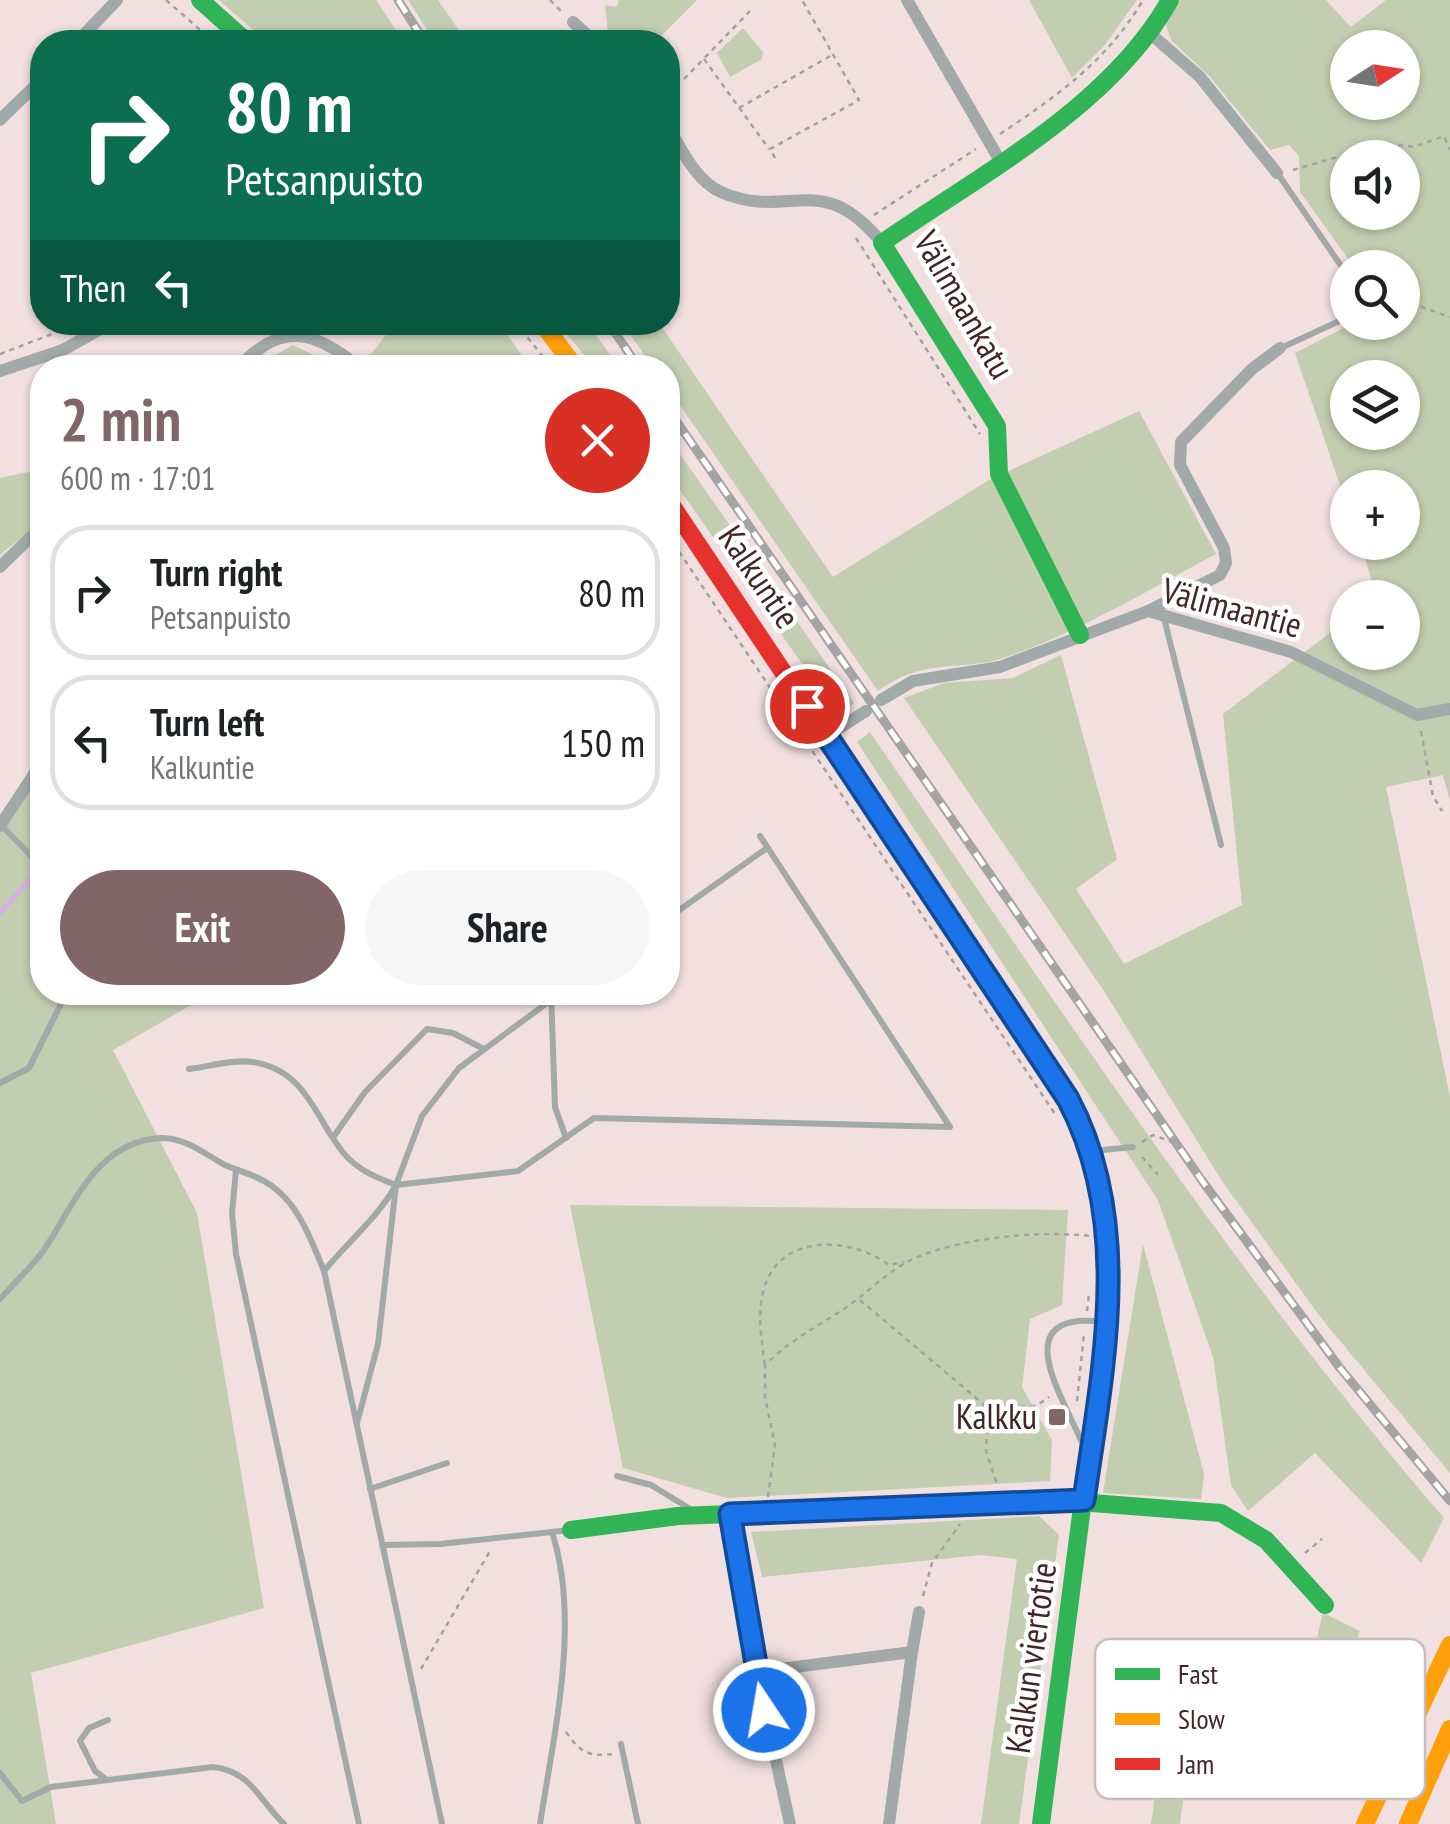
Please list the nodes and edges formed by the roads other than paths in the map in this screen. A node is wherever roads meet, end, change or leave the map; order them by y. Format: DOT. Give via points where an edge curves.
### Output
graph roads {
  1 [pos="116,0"];
  2 [pos="200,0"];
  3 [pos="907,0"];
  4 [pos="1170,0"];
  5 [pos="573,22"];
  6 [pos="88,30"];
  7 [pos="234,30"];
  8 [pos="581,30"];
  9 [pos="1151,34"];
  10 [pos="30,91"];
  11 [pos="0,120"];
  12 [pos="680,147"];
  13 [pos="999,159"];
  14 [pos="1277,173"];
  15 [pos="882,244"];
  16 [pos="1330,250"];
  17 [pos="1330,325"];
  18 [pos="90,335"];
  19 [pos="551,335"];
  20 [pos="1280,348"];
  21 [pos="48,355"];
  22 [pos="253,355"];
  23 [pos="344,355"];
  24 [pos="566,355"];
  25 [pos="30,361"];
  26 [pos="0,371"];
  27 [pos="680,518"];
  28 [pos="30,538"];
  29 [pos="0,567"];
  30 [pos="1148,611"];
  31 [pos="1164,616"];
  32 [pos="1080,635"];
  33 [pos="880,700"];
  34 [pos="1450,709"];
  35 [pos="866,710"];
  36 [pos="827,736"];
  37 [pos="30,780"];
  38 [pos="0,826"];
  39 [pos="760,836"];
  40 [pos="1222,845"];
  41 [pos="767,848"];
  42 [pos="30,855"];
  43 [pos="680,910"];
  44 [pos="60,1005"];
  45 [pos="539,1005"];
  46 [pos="550,1005"];
  47 [pos="484,1049"];
  48 [pos="190,1069"];
  49 [pos="0,1083"];
  50 [pos="334,1136"];
  51 [pos="566,1138"];
  52 [pos="1134,1147"];
  53 [pos="1091,1152"];
  54 [pos="236,1170"];
  55 [pos="396,1185"];
  56 [pos="324,1271"];
  57 [pos="0,1299"];
  58 [pos="1106,1322"];
  59 [pos="356,1424"];
  60 [pos="1090,1460"];
  61 [pos="446,1463"];
  62 [pos="617,1476"];
  63 [pos="370,1489"];
  64 [pos="1084,1500"];
  65 [pos="697,1514"];
  66 [pos="730,1514"];
  67 [pos="572,1530"];
  68 [pos="552,1532"];
  69 [pos="382,1545"];
  70 [pos="1325,1605"];
  71 [pos="919,1612"];
  72 [pos="1450,1644"];
  73 [pos="912,1652"];
  74 [pos="756,1672"];
  75 [pos="1425,1697"];
  76 [pos="108,1720"];
  77 [pos="1450,1729"];
  78 [pos="622,1748"];
  79 [pos="0,1774"];
  80 [pos="108,1780"];
  81 [pos="1425,1786"];
  82 [pos="1377,1799"];
  83 [pos="1419,1799"];
  84 [pos="284,1824"];
  85 [pos="359,1824"];
  86 [pos="442,1824"];
  87 [pos="540,1824"];
  88 [pos="638,1824"];
  89 [pos="790,1824"];
  90 [pos="889,1824"];
  91 [pos="1041,1824"];
  92 [pos="1365,1824"];
  93 [pos="1408,1824"];
  1 -- 6 [label="street"];
  2 -- 7 [label="main road"];
  3 -- 13 [label="street"];
  4 -- 9 [label="main road, Välimaankatu"];
  5 -- 8 [label="street"];
  9 -- 13 [label="main road, Välimaankatu" via="1092,97"];
  9 -- 14 [label="street" via="1200,77"];
  10 -- 11 [label="street"];
  12 -- 15 [label="street" via="720,192 830,202 864,222"];
  13 -- 15 [label="main road, Välimaankatu"];
  14 -- 16 [label="lane"];
  15 -- 32 [label="main road, Välimaankatu" via="997,426 999,474"];
  17 -- 20 [label="lane"];
  18 -- 21 [label="street"];
  19 -- 24 [label="main road"];
  20 -- 30 [label="street" via="1181,442 1180,465 1226,563 1220,574"];
  22 -- 23 [label="street" via="271,340 304,336"];
  25 -- 26 [label="street"];
  27 -- 36 [label="main road, Kalkuntie"];
  28 -- 29 [label="street"];
  30 -- 31 [label="street, Välimaantie"];
  30 -- 32 [label="street, Välimaantie"];
  31 -- 34 [label="street, Välimaantie" via="1292,652 1417,714"];
  31 -- 40 [label="lane"];
  32 -- 33 [label="street, Välimaantie" via="1000,667 913,681"];
  35 -- 36 [label="street"];
  36 -- 53 [label="main road, Kalkuntie" via="1068,1099"];
  37 -- 38 [label="street"];
  38 -- 42 [label="lane"];
  39 -- 41 [label="lane"];
  41 -- 43 [label="lane"];
  41 -- 51 [label="lane" via="950,1127 594,1118"];
  44 -- 49 [label="lane" via="29,1068"];
  45 -- 47 [label="lane"];
  46 -- 51 [label="lane" via="555,1107"];
  47 -- 50 [label="lane" via="454,1033 426,1029 365,1092"];
  47 -- 55 [label="lane" via="430,1104"];
  48 -- 50 [label="lane" via="251,1061 277,1070 314,1102"];
  50 -- 55 [label="lane" via="366,1174"];
  51 -- 55 [label="lane" via="518,1172"];
  52 -- 53 [label="lane"];
  53 -- 58 [label="main road, Kalkuntie" via="1110,1244"];
  54 -- 56 [label="lane" via="284,1198 304,1222"];
  54 -- 57 [label="lane" via="189,1144 164,1138 130,1144 83,1186 43,1252"];
  54 -- 85 [label="lane" via="236,1254"];
  55 -- 56 [label="lane" via="382,1210"];
  55 -- 59 [label="lane" via="382,1324"];
  56 -- 59 [label="lane"];
  58 -- 60 [label="main road, Kalkuntie"];
  58 -- 60 [label="lane" via="1063,1324 1052,1334 1047,1364"];
  59 -- 63 [label="lane"];
  60 -- 64 [label="main road, Kalkuntie"];
  61 -- 63 [label="lane"];
  62 -- 65 [label="lane" via="651,1485"];
  63 -- 69 [label="lane"];
  64 -- 66 [label="main road"];
  64 -- 70 [label="main road" via="1221,1513 1256,1530"];
  64 -- 91 [label="main road, Kalkun viertotie"];
  65 -- 66 [label="main road"];
  65 -- 67 [label="main road"];
  66 -- 74 [label="street"];
  67 -- 68 [label="lane"];
  68 -- 69 [label="lane"];
  68 -- 87 [label="lane" via="560,1558 565,1658"];
  69 -- 86 [label="lane"];
  71 -- 73 [label="street"];
  72 -- 75 [label="main road"];
  73 -- 74 [label="street"];
  73 -- 90 [label="street"];
  74 -- 89 [label="street"];
  76 -- 80 [label="lane" via="88,1728 80,1741"];
  77 -- 81 [label="main road"];
  78 -- 88 [label="lane"];
  79 -- 80 [label="lane" via="22,1801 51,1787"];
  80 -- 84 [label="lane" via="233,1769"];
  82 -- 92 [label="main road"];
  83 -- 93 [label="main road"];
}
